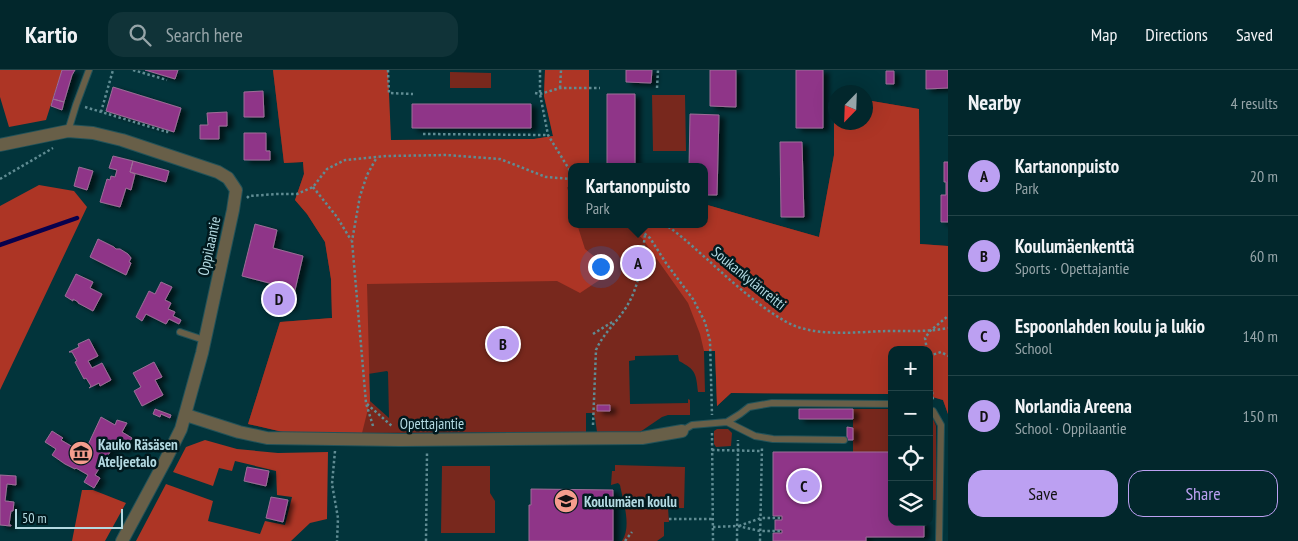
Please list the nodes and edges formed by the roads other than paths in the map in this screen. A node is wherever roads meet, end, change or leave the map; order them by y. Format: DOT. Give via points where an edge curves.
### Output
graph roads {
  1 [pos="89,70"];
  2 [pos="68,131"];
  3 [pos="0,145"];
  4 [pos="180,332"];
  5 [pos="204,340"];
  6 [pos="888,404"];
  7 [pos="933,413"];
  8 [pos="186,415"];
  9 [pos="727,422"];
  10 [pos="682,431"];
  11 [pos="844,440"];
  12 [pos="122,541"];
  13 [pos="939,541"];
  1 -- 2 [label="lane"];
  2 -- 3 [label="street, Oppilaantie"];
  2 -- 5 [label="street, Oppilaantie" via="122,140 218,172 228,178 236,190"];
  4 -- 5 [label="lane"];
  5 -- 8 [label="street, Oppilaantie"];
  6 -- 9 [label="lane" via="772,403 749,407"];
  7 -- 13 [label="lane" via="941,425"];
  8 -- 10 [label="street, Opettajantie" via="267,438 642,438"];
  8 -- 12 [label="street, Oppilaantie" via="178,437"];
  9 -- 10 [label="lane" via="692,424"];
  9 -- 11 [label="lane" via="755,436 773,440"];
}
